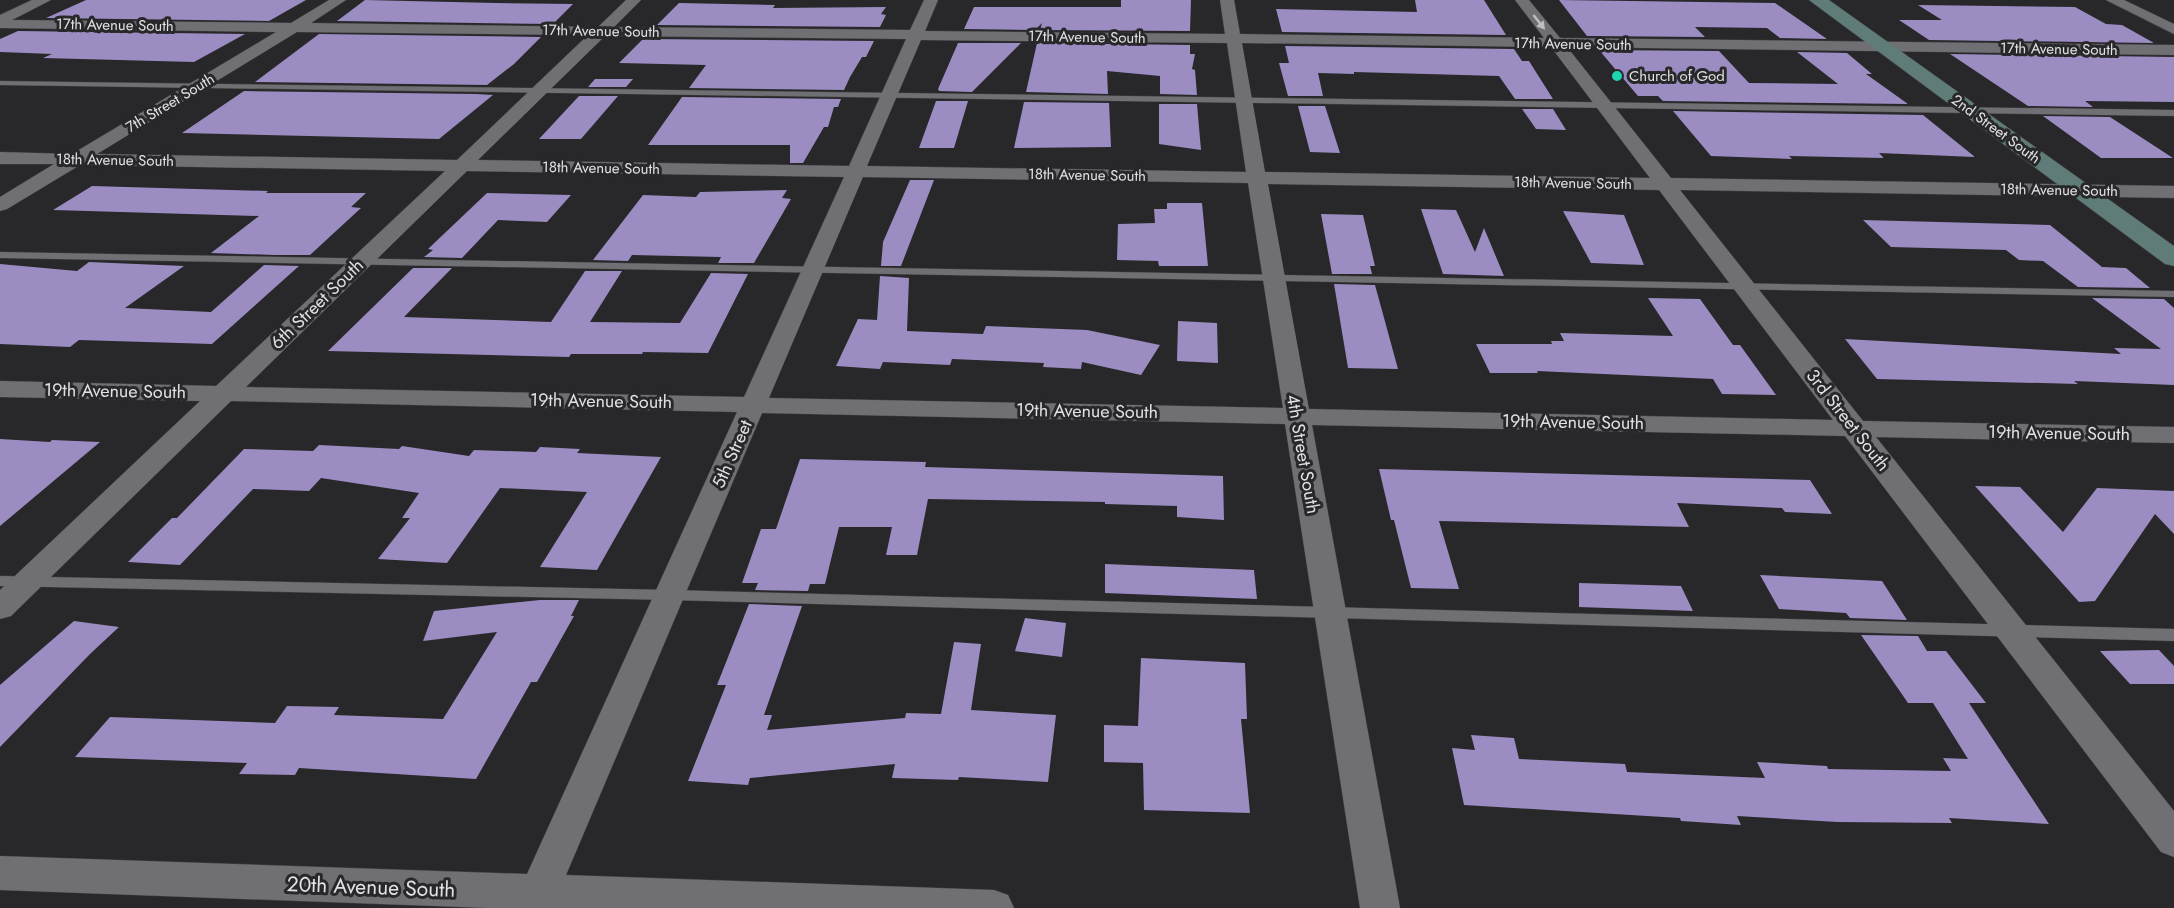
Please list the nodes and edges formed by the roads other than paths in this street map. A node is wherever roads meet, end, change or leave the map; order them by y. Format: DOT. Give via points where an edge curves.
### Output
graph roads {
  1 [pos="44,0"];
  2 [pos="339,0"];
  3 [pos="634,0"];
  4 [pos="931,0"];
  5 [pos="1227,0"];
  6 [pos="1522,0"];
  7 [pos="1818,0"];
  8 [pos="2113,0"];
  9 [pos="0,22"];
  10 [pos="294,27"];
  11 [pos="2174,30"];
  12 [pos="602,31"];
  13 [pos="915,35"];
  14 [pos="1234,39"];
  15 [pos="1556,43"];
  16 [pos="1884,48"];
  17 [pos="2174,50"];
  18 [pos="0,83"];
  19 [pos="197,86"];
  20 [pos="540,91"];
  21 [pos="888,96"];
  22 [pos="1244,101"];
  23 [pos="1604,105"];
  24 [pos="1969,110"];
  25 [pos="2174,113"];
  26 [pos="0,158"];
  27 [pos="76,159"];
  28 [pos="462,165"];
  29 [pos="855,172"];
  30 [pos="1257,178"];
  31 [pos="1665,184"];
  32 [pos="2081,191"];
  33 [pos="2174,192"];
  34 [pos="0,205"];
  35 [pos="0,255"];
  36 [pos="2174,258"];
  37 [pos="362,262"];
  38 [pos="812,271"];
  39 [pos="1274,278"];
  40 [pos="1745,287"];
  41 [pos="2174,294"];
  42 [pos="0,389"];
  43 [pos="224,394"];
  44 [pos="754,405"];
  45 [pos="1297,415"];
  46 [pos="1854,428"];
  47 [pos="2174,435"];
  48 [pos="0,581"];
  49 [pos="28,581"];
  50 [pos="670,595"];
  51 [pos="0,608"];
  52 [pos="1330,614"];
  53 [pos="2012,631"];
  54 [pos="2174,635"];
  55 [pos="2174,840"];
  56 [pos="0,873"];
  57 [pos="535,900"];
  58 [pos="994,908"];
  59 [pos="1380,908"];
  1 -- 9 [label="street"];
  2 -- 10 [label="street, 7th Street South"];
  3 -- 12 [label="street, 6th Street South"];
  4 -- 13 [label="street, 5th Street"];
  5 -- 14 [label="street, 4th Street South"];
  6 -- 15 [label="street, 3rd Street South, one-way"];
  7 -- 16 [label="street, 2nd Street South"];
  8 -- 11 [label="street"];
  9 -- 10 [label="street, 17th Avenue South"];
  10 -- 12 [label="street, 17th Avenue South"];
  10 -- 19 [label="street, 7th Street South"];
  12 -- 13 [label="street, 17th Avenue South"];
  12 -- 20 [label="street, 6th Street South"];
  13 -- 14 [label="street, 17th Avenue South"];
  13 -- 21 [label="street, 5th Street"];
  14 -- 15 [label="street, 17th Avenue South"];
  14 -- 22 [label="street, 4th Street South"];
  15 -- 16 [label="street, 17th Avenue South"];
  15 -- 23 [label="street, 3rd Street South"];
  16 -- 17 [label="street, 17th Avenue South"];
  16 -- 24 [label="street, 2nd Street South"];
  18 -- 19 [label="lane"];
  19 -- 20 [label="lane"];
  19 -- 27 [label="street, 7th Street South"];
  20 -- 21 [label="lane"];
  20 -- 28 [label="street, 6th Street South"];
  21 -- 22 [label="lane"];
  21 -- 29 [label="street, 5th Street"];
  22 -- 23 [label="lane"];
  22 -- 30 [label="street, 4th Street South"];
  23 -- 24 [label="lane"];
  23 -- 31 [label="street, 3rd Street South"];
  24 -- 25 [label="lane"];
  24 -- 32 [label="street, 2nd Street South"];
  26 -- 27 [label="street, 18th Avenue South"];
  27 -- 28 [label="street, 18th Avenue South"];
  27 -- 34 [label="street, 7th Street South"];
  28 -- 29 [label="street, 18th Avenue South"];
  28 -- 37 [label="street, 6th Street South"];
  29 -- 30 [label="street, 18th Avenue South"];
  29 -- 38 [label="street, 5th Street"];
  30 -- 31 [label="street, 18th Avenue South"];
  30 -- 39 [label="street, 4th Street South"];
  31 -- 32 [label="street, 18th Avenue South"];
  31 -- 40 [label="street, 3rd Street South"];
  32 -- 33 [label="street, 18th Avenue South"];
  32 -- 36 [label="street, 2nd Street South"];
  35 -- 37 [label="lane"];
  37 -- 38 [label="lane"];
  37 -- 43 [label="street, 6th Street South"];
  38 -- 39 [label="lane"];
  38 -- 44 [label="street, 5th Street"];
  39 -- 40 [label="lane"];
  39 -- 45 [label="street, 4th Street South"];
  40 -- 41 [label="lane"];
  40 -- 46 [label="street, 3rd Street South"];
  42 -- 43 [label="street, 19th Avenue South"];
  43 -- 44 [label="street, 19th Avenue South"];
  43 -- 49 [label="street, 6th Street South"];
  44 -- 45 [label="street, 19th Avenue South"];
  44 -- 50 [label="street, 5th Street"];
  45 -- 46 [label="street, 19th Avenue South"];
  45 -- 52 [label="street, 4th Street South"];
  46 -- 47 [label="street, 19th Avenue South"];
  46 -- 53 [label="street, 3rd Street South"];
  48 -- 49 [label="lane"];
  49 -- 50 [label="lane"];
  49 -- 51 [label="street, 6th Street South"];
  50 -- 52 [label="lane"];
  50 -- 57 [label="street, 5th Street"];
  52 -- 53 [label="lane"];
  52 -- 59 [label="street, 4th Street South"];
  53 -- 54 [label="lane"];
  53 -- 55 [label="street, 3rd Street South"];
  56 -- 57 [label="street, 20th Avenue South"];
  57 -- 58 [label="street, 20th Avenue South"];
}
